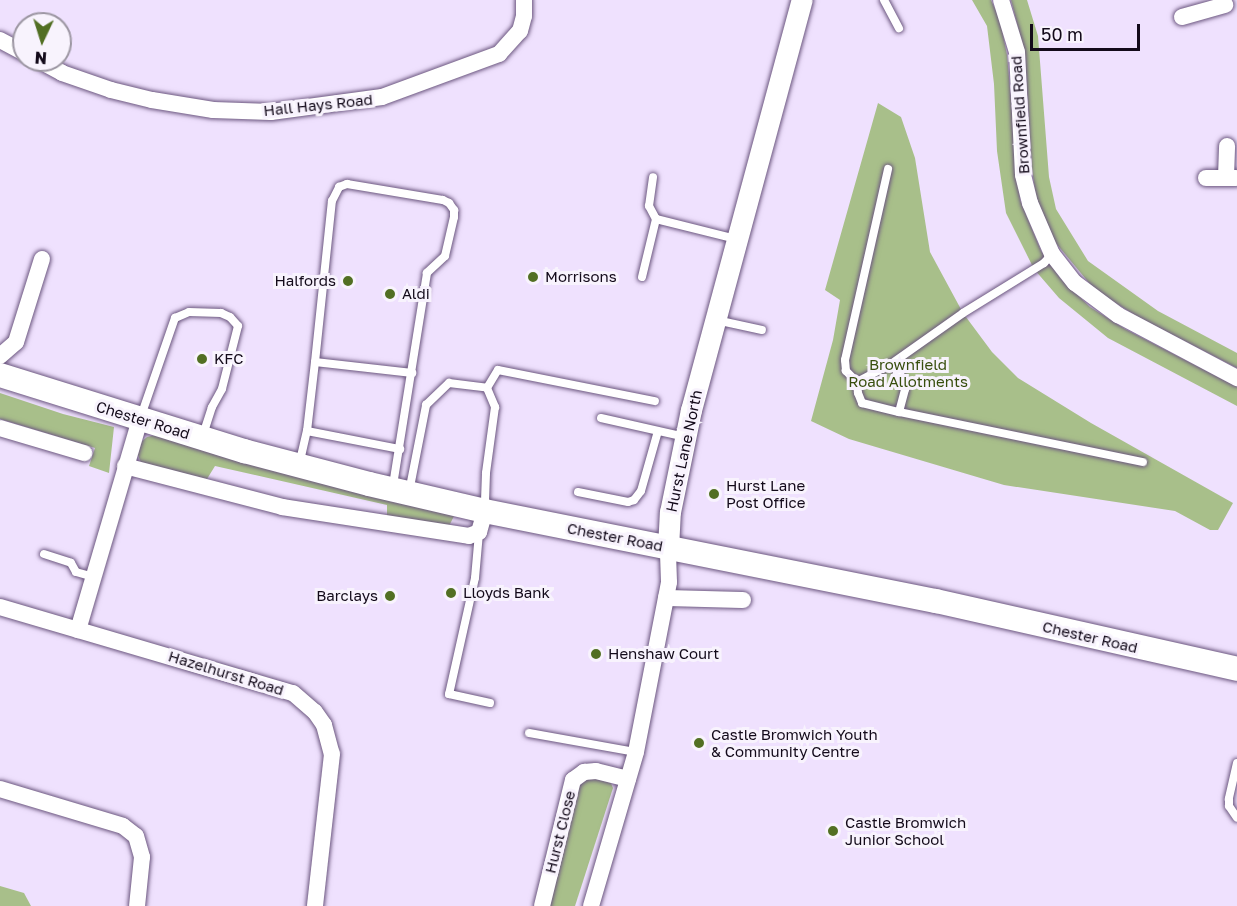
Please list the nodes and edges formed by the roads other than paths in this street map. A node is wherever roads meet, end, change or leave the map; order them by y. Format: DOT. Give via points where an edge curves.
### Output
graph roads {
  1 [pos="524,0"];
  2 [pos="802,0"];
  3 [pos="884,0"];
  4 [pos="1001,0"];
  5 [pos="1201,5"];
  6 [pos="1225,5"];
  7 [pos="1182,17"];
  8 [pos="899,28"];
  9 [pos="60,72"];
  10 [pos="1227,146"];
  11 [pos="888,169"];
  12 [pos="653,177"];
  13 [pos="1206,178"];
  14 [pos="1232,178"];
  15 [pos="656,219"];
  16 [pos="736,239"];
  17 [pos="1052,254"];
  18 [pos="42,260"];
  19 [pos="642,277"];
  20 [pos="716,320"];
  21 [pos="762,330"];
  22 [pos="0,356"];
  23 [pos="315,362"];
  24 [pos="891,364"];
  25 [pos="412,373"];
  26 [pos="0,375"];
  27 [pos="1237,378"];
  28 [pos="857,382"];
  29 [pos="487,388"];
  30 [pos="655,402"];
  31 [pos="899,412"];
  32 [pos="601,418"];
  33 [pos="140,419"];
  34 [pos="0,428"];
  35 [pos="307,431"];
  36 [pos="658,431"];
  37 [pos="685,437"];
  38 [pos="201,438"];
  39 [pos="400,449"];
  40 [pos="84,453"];
  41 [pos="1143,462"];
  42 [pos="298,465"];
  43 [pos="125,466"];
  44 [pos="400,491"];
  45 [pos="578,492"];
  46 [pos="482,522"];
  47 [pos="668,548"];
  48 [pos="44,554"];
  49 [pos="93,577"];
  50 [pos="666,598"];
  51 [pos="743,600"];
  52 [pos="0,607"];
  53 [pos="78,630"];
  54 [pos="1237,669"];
  55 [pos="490,703"];
  56 [pos="530,733"];
  57 [pos="636,752"];
  58 [pos="1237,763"];
  59 [pos="628,779"];
  60 [pos="0,789"];
  61 [pos="1237,818"];
  62 [pos="137,906"];
  63 [pos="315,906"];
  64 [pos="542,906"];
  65 [pos="591,906"];
  1 -- 9 [label="street, Hall Hays Road" via="520,31 499,54 382,97 271,112 213,110 152,100"];
  2 -- 16 [label="street, Hurst Lane North"];
  3 -- 8 [label="lane"];
  4 -- 17 [label="street, Brownfield Road" via="1017,52 1023,175 1033,212"];
  5 -- 6 [label="street"];
  5 -- 7 [label="street"];
  10 -- 14 [label="street"];
  11 -- 28 [label="lane" via="845,360 846,371"];
  12 -- 15 [label="lane" via="649,206"];
  13 -- 14 [label="street"];
  15 -- 16 [label="lane"];
  15 -- 19 [label="lane"];
  16 -- 20 [label="street, Hurst Lane North"];
  17 -- 24 [label="lane"];
  17 -- 27 [label="street, Brownfield Road" via="1075,283 1118,315"];
  18 -- 22 [label="street" via="16,342"];
  20 -- 21 [label="lane"];
  20 -- 37 [label="street, Hurst Lane North"];
  23 -- 25 [label="lane"];
  23 -- 25 [label="lane" via="332,201 339,187 347,184 443,200 454,210 445,256 427,273"];
  23 -- 35 [label="lane"];
  24 -- 28 [label="lane"];
  24 -- 31 [label="lane" via="905,389"];
  25 -- 39 [label="lane"];
  26 -- 33 [label="main road, Chester Road"];
  28 -- 31 [label="lane" via="862,403"];
  29 -- 30 [label="lane" via="498,369"];
  29 -- 44 [label="lane" via="449,383 426,405"];
  29 -- 46 [label="lane" via="495,407"];
  31 -- 41 [label="lane"];
  32 -- 36 [label="lane"];
  33 -- 38 [label="main road, Chester Road"];
  33 -- 38 [label="lane" via="175,318 206,311 230,317 238,326 222,389"];
  33 -- 43 [label="street"];
  34 -- 40 [label="street"];
  35 -- 39 [label="lane"];
  35 -- 42 [label="lane"];
  36 -- 37 [label="lane"];
  36 -- 45 [label="lane" via="641,491 634,500"];
  37 -- 47 [label="street, Hurst Lane North" via="670,512"];
  38 -- 42 [label="main road, Chester Road"];
  39 -- 44 [label="lane"];
  42 -- 44 [label="main road, Chester Road"];
  43 -- 46 [label="street" via="282,507 469,536"];
  43 -- 49 [label="street"];
  44 -- 46 [label="main road, Chester Road"];
  46 -- 47 [label="main road, Chester Road"];
  46 -- 55 [label="lane" via="475,578 449,694"];
  47 -- 50 [label="street, Hurst Lane North"];
  47 -- 54 [label="main road, Chester Road" via="936,601"];
  48 -- 49 [label="lane" via="71,563 76,572"];
  49 -- 53 [label="street"];
  50 -- 51 [label="street"];
  50 -- 57 [label="street, Hurst Lane North"];
  52 -- 53 [label="street, Hazelhurst Road"];
  53 -- 63 [label="street, Hazelhurst Road" via="293,693 315,712 324,725 332,754"];
  56 -- 57 [label="lane"];
  57 -- 59 [label="street, Hurst Lane North"];
  58 -- 61 [label="lane" via="1229,799"];
  59 -- 64 [label="street, Hurst Close" via="596,771 584,772 573,780"];
  59 -- 65 [label="street, Hurst Lane North"];
  60 -- 62 [label="street" via="123,826 136,836 142,857"];
}
